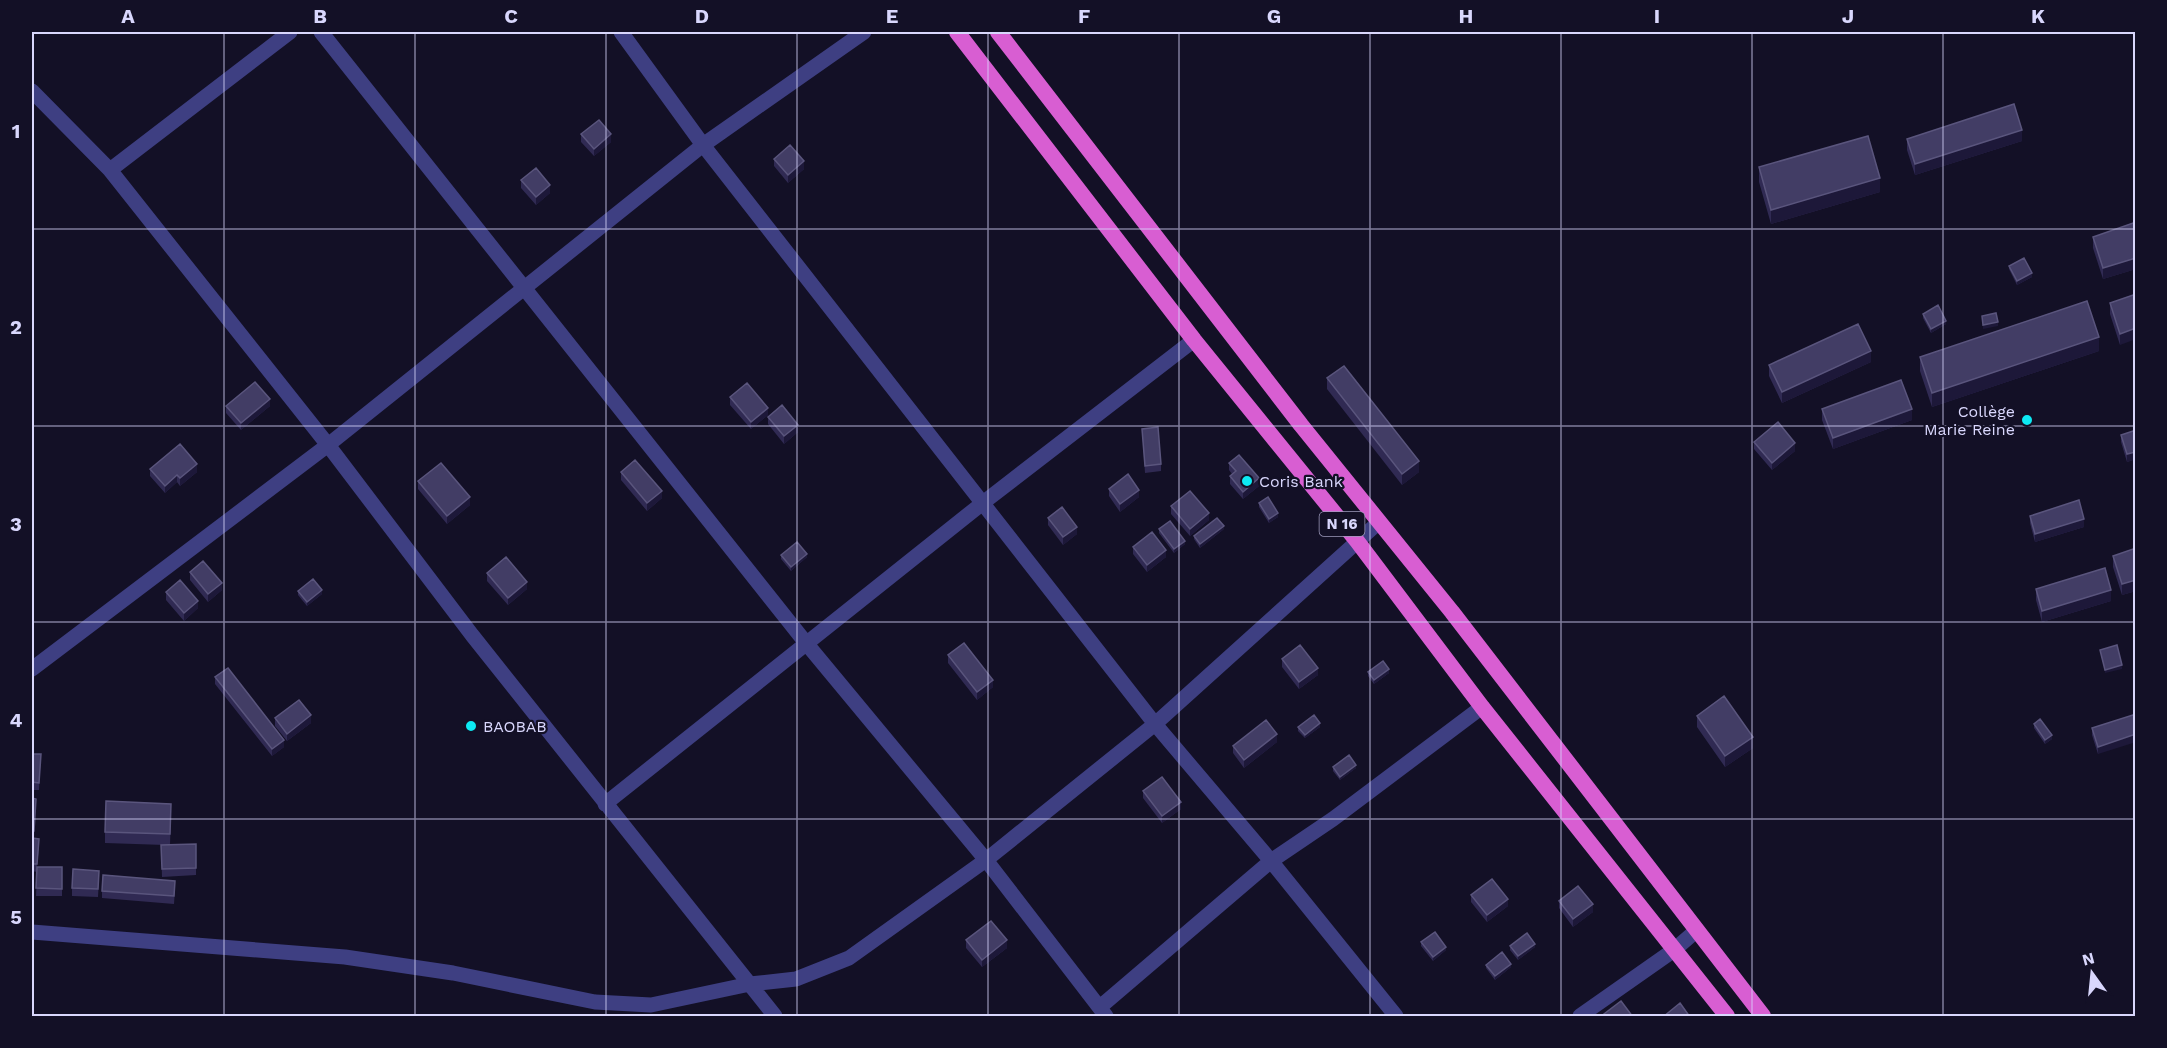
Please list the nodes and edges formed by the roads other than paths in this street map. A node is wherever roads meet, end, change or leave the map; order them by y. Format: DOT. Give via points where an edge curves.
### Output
graph roads {
  1 [pos="290,32"];
  2 [pos="321,32"];
  3 [pos="621,32"];
  4 [pos="864,32"];
  5 [pos="957,32"];
  6 [pos="998,32"];
  7 [pos="32,91"];
  8 [pos="703,145"];
  9 [pos="110,170"];
  10 [pos="525,287"];
  11 [pos="1194,340"];
  12 [pos="328,445"];
  13 [pos="984,502"];
  14 [pos="1379,522"];
  15 [pos="1357,541"];
  16 [pos="806,643"];
  17 [pos="32,669"];
  18 [pos="1482,707"];
  19 [pos="1155,724"];
  20 [pos="605,804"];
  21 [pos="986,860"];
  22 [pos="1271,861"];
  23 [pos="1697,930"];
  24 [pos="32,932"];
  25 [pos="1674,950"];
  26 [pos="750,984"];
  27 [pos="651,1005"];
  28 [pos="1103,1012"];
  29 [pos="640,1017"];
  30 [pos="775,1017"];
  31 [pos="1396,1017"];
  32 [pos="1580,1017"];
  33 [pos="1727,1017"];
  34 [pos="1763,1017"];
  1 -- 9 [label="street"];
  2 -- 10 [label="street"];
  3 -- 8 [label="street"];
  4 -- 8 [label="street"];
  5 -- 11 [label="highway, N 16"];
  6 -- 14 [label="highway, N 16"];
  7 -- 9 [label="street"];
  8 -- 10 [label="street"];
  8 -- 13 [label="street"];
  9 -- 12 [label="street"];
  10 -- 12 [label="street"];
  10 -- 16 [label="street"];
  11 -- 13 [label="street"];
  11 -- 15 [label="highway, N 16"];
  12 -- 17 [label="street"];
  12 -- 20 [label="street"];
  13 -- 16 [label="street"];
  13 -- 19 [label="street"];
  14 -- 15 [label="street"];
  14 -- 23 [label="highway, N 16"];
  15 -- 18 [label="highway, N 16"];
  15 -- 19 [label="street"];
  16 -- 20 [label="street"];
  16 -- 21 [label="street"];
  18 -- 22 [label="street"];
  18 -- 25 [label="highway, N 16"];
  19 -- 21 [label="street"];
  19 -- 22 [label="street"];
  20 -- 26 [label="street"];
  21 -- 26 [label="street" via="849,958 796,979"];
  21 -- 28 [label="street"];
  22 -- 28 [label="street"];
  22 -- 31 [label="street"];
  23 -- 25 [label="street"];
  23 -- 34 [label="highway, N 16"];
  24 -- 27 [label="street" via="345,957 453,973 595,1002"];
  25 -- 32 [label="street"];
  25 -- 33 [label="highway, N 16"];
  26 -- 27 [label="street"];
  26 -- 30 [label="street"];
  27 -- 29 [label="street"];
}
